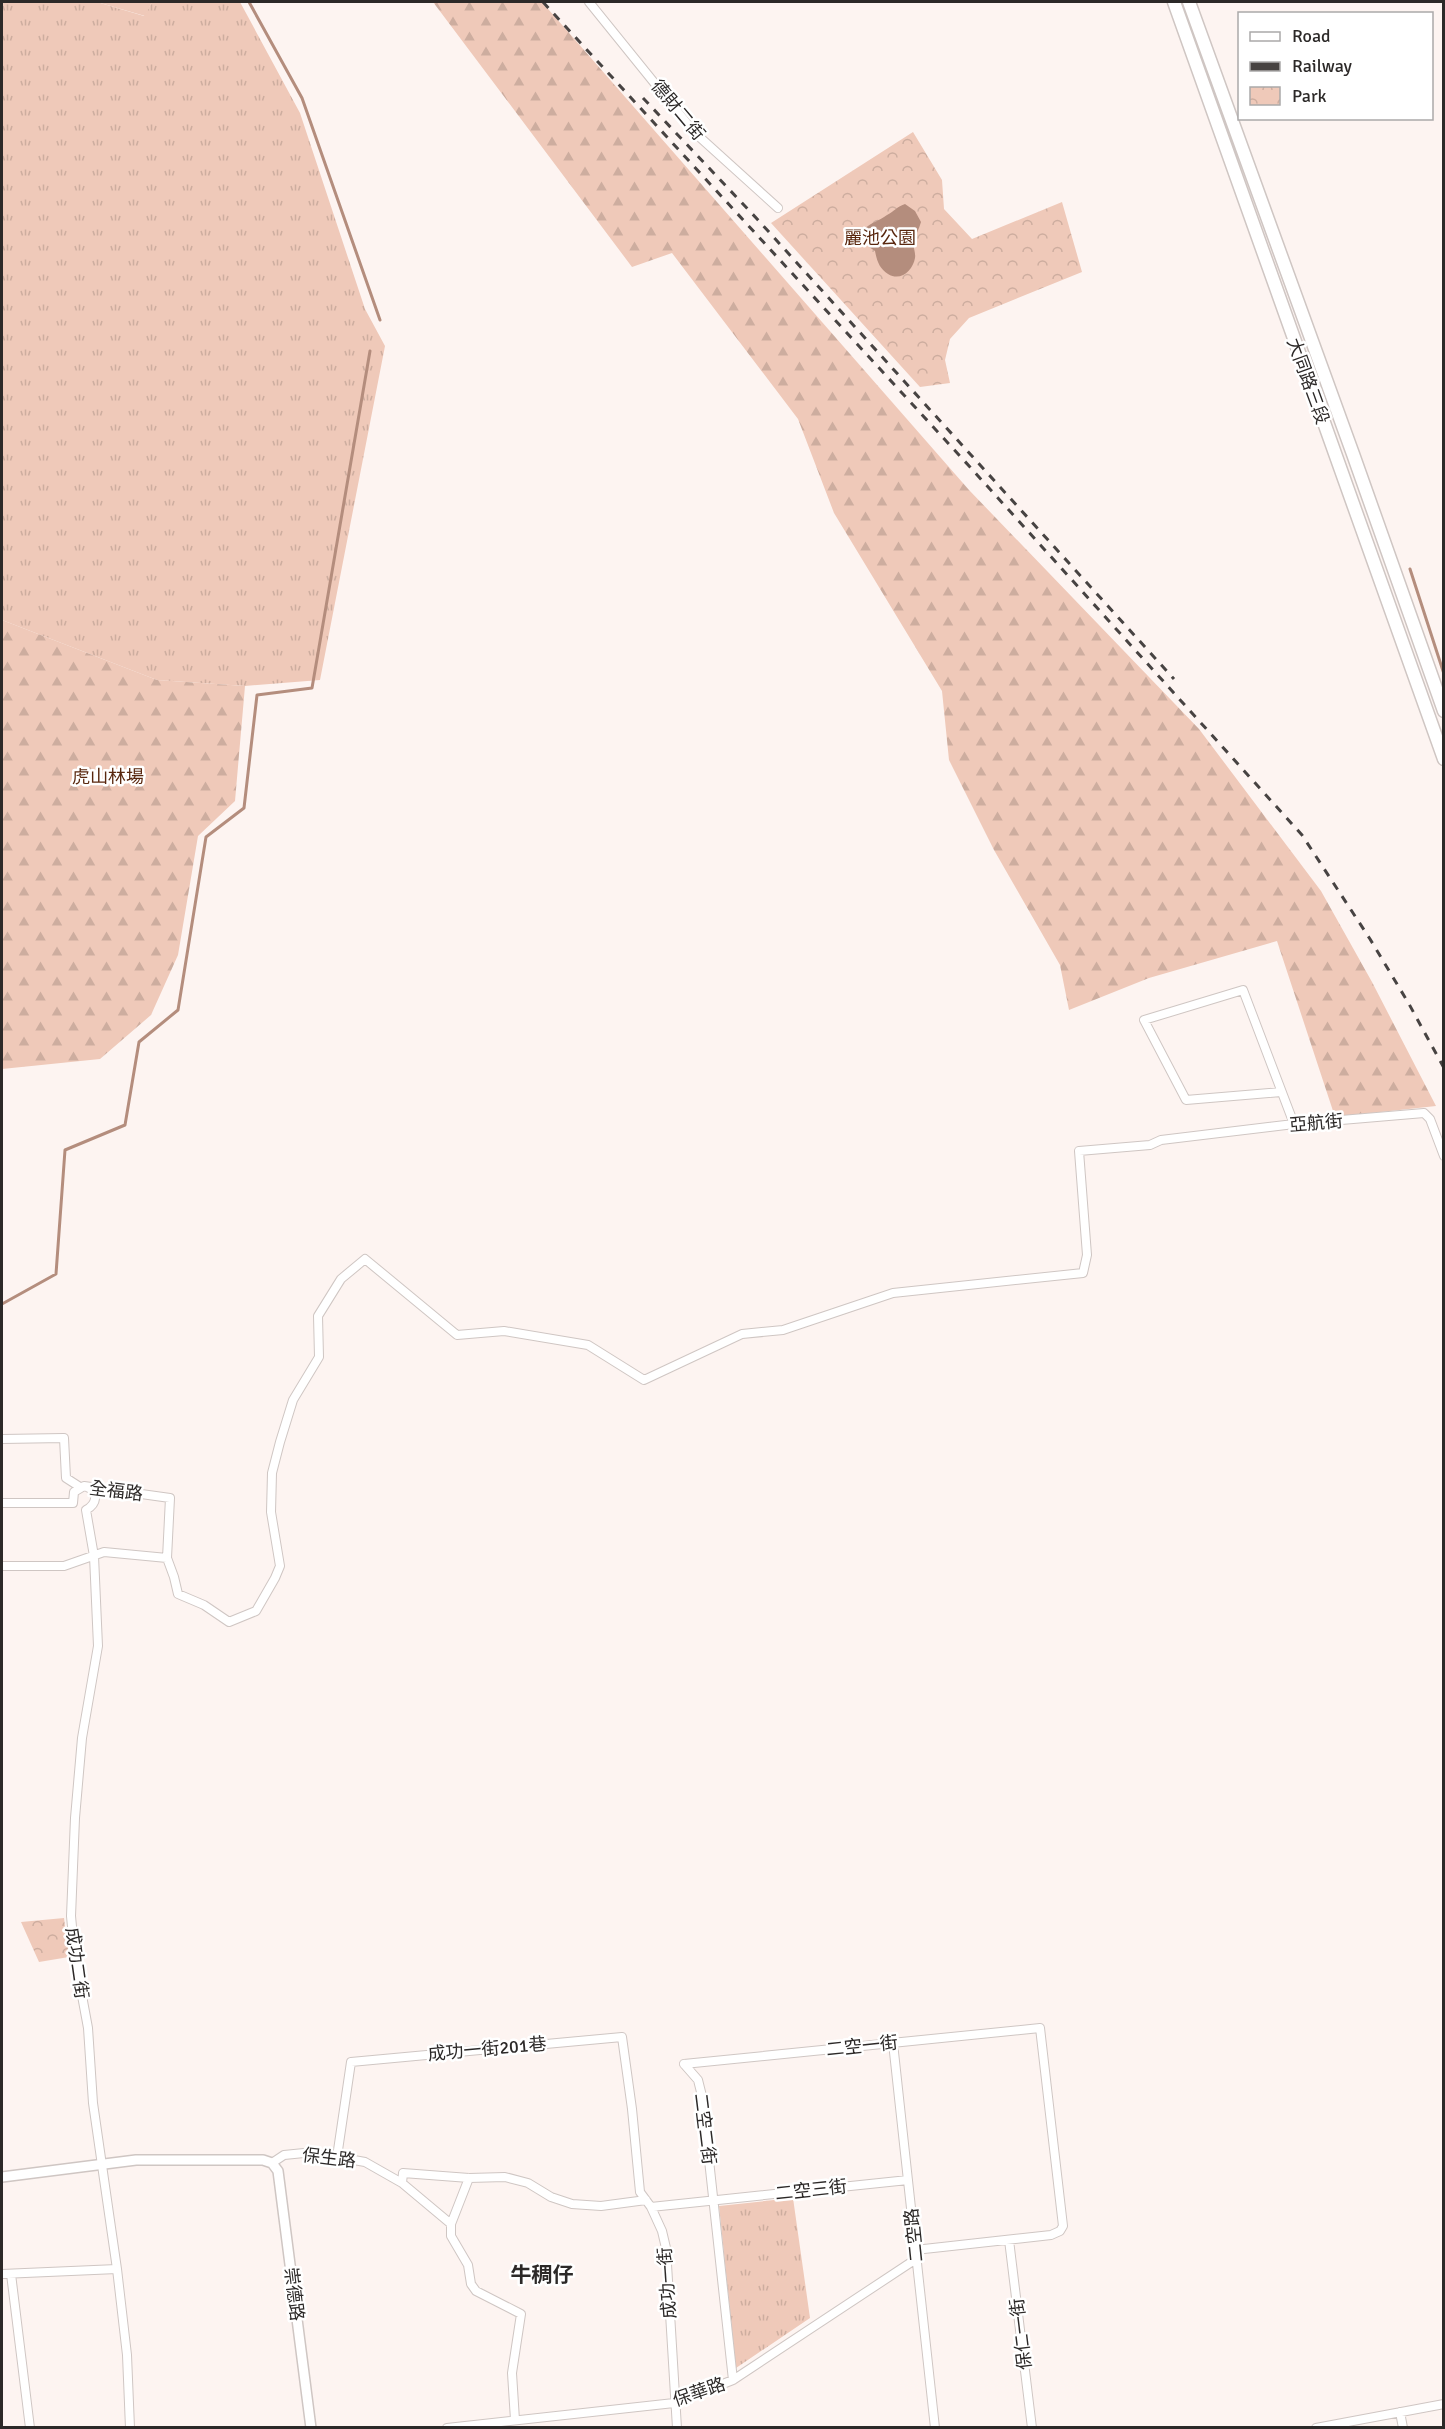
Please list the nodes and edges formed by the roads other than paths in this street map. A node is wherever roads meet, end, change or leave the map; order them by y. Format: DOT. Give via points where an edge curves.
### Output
graph roads {
  1 [pos="589,2"];
  2 [pos="1174,2"];
  3 [pos="1189,2"];
  4 [pos="778,208"];
  5 [pos="1443,711"];
  6 [pos="1443,759"];
  7 [pos="1281,1092"];
  8 [pos="1294,1124"];
  9 [pos="1443,1156"];
  10 [pos="2,1439"];
  11 [pos="82,1486"];
  12 [pos="2,1503"];
  13 [pos="73,1503"];
  14 [pos="86,1510"];
  15 [pos="94,1556"];
  16 [pos="167,1558"];
  17 [pos="2,1566"];
  18 [pos="1040,2028"];
  19 [pos="622,2037"];
  20 [pos="893,2043"];
  21 [pos="684,2064"];
  22 [pos="337,2157"];
  23 [pos="102,2163"];
  24 [pos="272,2163"];
  25 [pos="2,2178"];
  26 [pos="469,2178"];
  27 [pos="908,2180"];
  28 [pos="402,2183"];
  29 [pos="714,2200"];
  30 [pos="649,2203"];
  31 [pos="451,2224"];
  32 [pos="1009,2240"];
  33 [pos="915,2254"];
  34 [pos="117,2269"];
  35 [pos="2,2274"];
  36 [pos="10,2274"];
  37 [pos="733,2380"];
  38 [pos="674,2403"];
  39 [pos="1443,2404"];
  40 [pos="1400,2412"];
  41 [pos="515,2420"];
  42 [pos="30,2427"];
  43 [pos="130,2427"];
  44 [pos="311,2427"];
  45 [pos="447,2427"];
  46 [pos="677,2427"];
  47 [pos="934,2427"];
  48 [pos="1032,2427"];
  49 [pos="1316,2427"];
  50 [pos="1403,2427"];
  1 -- 4 [label="street, 德財二街" via="694,132"];
  2 -- 6 [label="main road, 大同路三段"];
  3 -- 5 [label="main road, 大同路三段"];
  7 -- 7 [label="street" via="1186,1100 1144,1020 1243,990"];
  7 -- 8 [label="street"];
  8 -- 9 [label="street, 亞航街" via="1424,1113 1430,1119"];
  8 -- 16 [label="street, 亞航街" via="1079,1151 1087,1255 1083,1273 893,1293 783,1330 742,1334 644,1380 588,1345 504,1331 457,1335 365,1258 341,1279 318,1316 319,1358 293,1400 272,1473 271,1512 279,1566 256,1611 229,1622 178,1594"];
  10 -- 11 [label="street" via="63,1438 66,1478"];
  11 -- 13 [label="street, 全福路" via="74,1492"];
  11 -- 14 [label="street" via="94,1491 95,1502"];
  11 -- 16 [label="street, 全福路" via="170,1498"];
  12 -- 13 [label="street, 全福路"];
  13 -- 14 [label="street"];
  14 -- 15 [label="street, 成功二街"];
  15 -- 16 [label="street" via="104,1552"];
  15 -- 17 [label="street" via="64,1566"];
  15 -- 23 [label="street, 成功二街" via="98,1646 82,1738 71,1917"];
  18 -- 20 [label="street, 二空一街"];
  18 -- 32 [label="street, 保華路" via="1063,2226 1051,2235"];
  19 -- 22 [label="street, 成功一街201巷" via="351,2062"];
  19 -- 30 [label="street, 成功一街" via="640,2192"];
  20 -- 21 [label="street, 二空一街"];
  20 -- 27 [label="street, 二空路"];
  21 -- 29 [label="street, 二空二街" via="694,2073 700,2087"];
  22 -- 24 [label="street, 保生路" via="304,2153 284,2155"];
  22 -- 28 [label="street, 保生路" via="365,2162"];
  23 -- 24 [label="street, 保生路"];
  23 -- 25 [label="street, 保生路"];
  23 -- 34 [label="street, 成功二街"];
  24 -- 44 [label="street, 崇德路" via="278,2171"];
  26 -- 28 [label="street" via="403,2173"];
  26 -- 30 [label="street" via="505,2178 528,2183 572,2204"];
  26 -- 31 [label="street"];
  27 -- 29 [label="street, 二空三街"];
  27 -- 33 [label="street, 二空路"];
  28 -- 31 [label="street, 保生路"];
  29 -- 30 [label="street, 二空三街"];
  29 -- 37 [label="street, 二空二街"];
  30 -- 38 [label="street, 成功一街" via="666,2248"];
  31 -- 41 [label="street" via="452,2236 468,2265 476,2291 521,2314 512,2373"];
  32 -- 33 [label="street, 保華路"];
  32 -- 48 [label="street, 保仁一街"];
  33 -- 37 [label="street, 保華路"];
  33 -- 47 [label="street, 二空路"];
  34 -- 36 [label="street"];
  34 -- 43 [label="street, 成功二街"];
  35 -- 36 [label="street"];
  36 -- 42 [label="street"];
  37 -- 38 [label="street, 保華路"];
  38 -- 41 [label="street, 保華路"];
  38 -- 46 [label="street, 成功一街"];
  39 -- 40 [label="street"];
  40 -- 49 [label="street"];
  40 -- 50 [label="street"];
  41 -- 45 [label="street, 保華路"];
}
